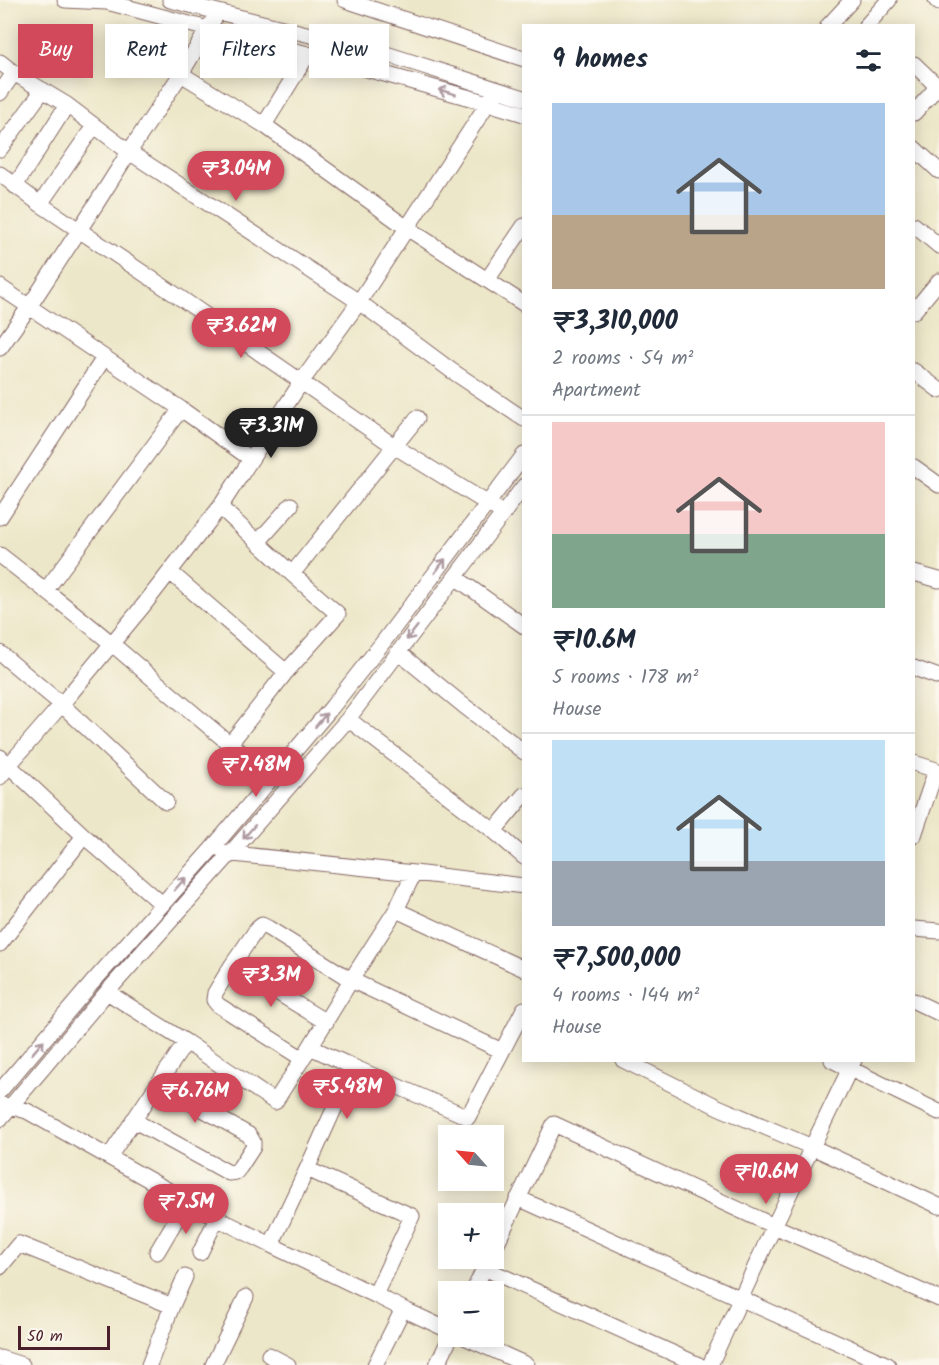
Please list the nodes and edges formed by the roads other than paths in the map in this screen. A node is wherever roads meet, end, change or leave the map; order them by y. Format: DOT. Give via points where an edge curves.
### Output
graph roads {
  1 [pos="65,0"];
  2 [pos="170,0"];
  3 [pos="345,0"];
  4 [pos="852,0"];
  5 [pos="889,0"];
  6 [pos="218,12"];
  7 [pos="211,24"];
  8 [pos="830,24"];
  9 [pos="869,24"];
  10 [pos="200,27"];
  11 [pos="200,42"];
  12 [pos="297,51"];
  13 [pos="308,54"];
  14 [pos="522,58"];
  15 [pos="0,62"];
  16 [pos="188,62"];
  17 [pos="915,65"];
  18 [pos="14,73"];
  19 [pos="178,78"];
  20 [pos="188,78"];
  21 [pos="939,86"];
  22 [pos="495,89"];
  23 [pos="43,90"];
  24 [pos="0,93"];
  25 [pos="522,97"];
  26 [pos="488,103"];
  27 [pos="67,105"];
  28 [pos="915,112"];
  29 [pos="522,113"];
  30 [pos="264,125"];
  31 [pos="94,126"];
  32 [pos="0,149"];
  33 [pos="915,149"];
  34 [pos="129,152"];
  35 [pos="939,171"];
  36 [pos="0,174"];
  37 [pos="15,186"];
  38 [pos="40,204"];
  39 [pos="915,226"];
  40 [pos="407,228"];
  41 [pos="522,229"];
  42 [pos="79,230"];
  43 [pos="939,246"];
  44 [pos="487,280"];
  45 [pos="938,284"];
  46 [pos="0,287"];
  47 [pos="359,302"];
  48 [pos="522,303"];
  49 [pos="29,308"];
  50 [pos="915,310"];
  51 [pos="0,348"];
  52 [pos="104,358"];
  53 [pos="915,372"];
  54 [pos="302,381"];
  55 [pos="939,390"];
  56 [pos="181,409"];
  57 [pos="417,418"];
  58 [pos="522,418"];
  59 [pos="394,446"];
  60 [pos="522,458"];
  61 [pos="252,459"];
  62 [pos="915,468"];
  63 [pos="939,485"];
  64 [pos="522,489"];
  65 [pos="488,504"];
  66 [pos="291,505"];
  67 [pos="220,507"];
  68 [pos="502,514"];
  69 [pos="0,517"];
  70 [pos="258,543"];
  71 [pos="0,555"];
  72 [pos="170,572"];
  73 [pos="915,573"];
  74 [pos="292,574"];
  75 [pos="455,578"];
  76 [pos="939,580"];
  77 [pos="46,590"];
  78 [pos="522,625"];
  79 [pos="111,643"];
  80 [pos="398,652"];
  81 [pos="0,653"];
  82 [pos="915,668"];
  83 [pos="286,672"];
  84 [pos="939,677"];
  85 [pos="61,704"];
  86 [pos="348,719"];
  87 [pos="229,745"];
  88 [pos="522,750"];
  89 [pos="915,763"];
  90 [pos="3,766"];
  91 [pos="938,770"];
  92 [pos="272,778"];
  93 [pos="522,797"];
  94 [pos="166,802"];
  95 [pos="495,831"];
  96 [pos="915,832"];
  97 [pos="84,836"];
  98 [pos="209,852"];
  99 [pos="230,854"];
  100 [pos="522,854"];
  101 [pos="414,873"];
  102 [pos="522,886"];
  103 [pos="162,904"];
  104 [pos="396,910"];
  105 [pos="939,931"];
  106 [pos="915,932"];
  107 [pos="0,944"];
  108 [pos="232,965"];
  109 [pos="522,968"];
  110 [pos="351,980"];
  111 [pos="106,992"];
  112 [pos="915,1001"];
  113 [pos="522,1013"];
  114 [pos="939,1013"];
  115 [pos="326,1022"];
  116 [pos="186,1042"];
  117 [pos="502,1051"];
  118 [pos="307,1053"];
  119 [pos="627,1062"];
  120 [pos="852,1065"];
  121 [pos="353,1067"];
  122 [pos="158,1084"];
  123 [pos="0,1091"];
  124 [pos="5,1106"];
  125 [pos="939,1112"];
  126 [pos="0,1119"];
  127 [pos="133,1120"];
  128 [pos="813,1147"];
  129 [pos="109,1157"];
  130 [pos="307,1168"];
  131 [pos="518,1198"];
  132 [pos="187,1201"];
  133 [pos="939,1206"];
  134 [pos="217,1218"];
  135 [pos="774,1226"];
  136 [pos="504,1228"];
  137 [pos="271,1245"];
  138 [pos="157,1252"];
  139 [pos="200,1254"];
  140 [pos="0,1267"];
  141 [pos="499,1269"];
  142 [pos="184,1277"];
  143 [pos="375,1295"];
  144 [pos="246,1297"];
  145 [pos="740,1298"];
  146 [pos="939,1299"];
  147 [pos="172,1306"];
  148 [pos="403,1309"];
  149 [pos="438,1325"];
  150 [pos="446,1347"];
  151 [pos="487,1347"];
  152 [pos="269,1355"];
  153 [pos="0,1358"];
  154 [pos="21,1365"];
  155 [pos="148,1365"];
  156 [pos="213,1365"];
  157 [pos="288,1365"];
  158 [pos="375,1365"];
  159 [pos="437,1365"];
  160 [pos="527,1365"];
  161 [pos="699,1365"];
  162 [pos="710,1365"];
  163 [pos="888,1365"];
  1 -- 10 [label="street" via="107,2"];
  2 -- 6 [label="street"];
  3 -- 14 [label="street"];
  4 -- 8 [label="street"];
  5 -- 9 [label="street"];
  6 -- 7 [label="street"];
  6 -- 22 [label="street" via="383,53"];
  11 -- 16 [label="street"];
  12 -- 13 [label="street"];
  26 -- 13 [label="street, one-way"];
  13 -- 30 [label="street"];
  15 -- 18 [label="street"];
  17 -- 21 [label="street"];
  18 -- 23 [label="street"];
  18 -- 24 [label="street"];
  19 -- 34 [label="street"];
  20 -- 30 [label="street"];
  21 -- 28 [label="street"];
  22 -- 25 [label="street"];
  22 -- 26 [label="street"];
  23 -- 27 [label="street"];
  23 -- 32 [label="street"];
  26 -- 29 [label="street"];
  26 -- 40 [label="street"];
  27 -- 31 [label="street"];
  27 -- 37 [label="street"];
  30 -- 40 [label="street"];
  31 -- 34 [label="street"];
  31 -- 38 [label="street"];
  33 -- 35 [label="street"];
  34 -- 42 [label="street"];
  34 -- 47 [label="street"];
  36 -- 37 [label="street"];
  37 -- 38 [label="street"];
  38 -- 42 [label="street"];
  39 -- 43 [label="street"];
  40 -- 44 [label="street"];
  40 -- 47 [label="street"];
  41 -- 44 [label="street"];
  42 -- 49 [label="street"];
  42 -- 54 [label="street"];
  44 -- 48 [label="street"];
  45 -- 50 [label="street"];
  46 -- 49 [label="street"];
  47 -- 54 [label="street"];
  47 -- 58 [label="street"];
  49 -- 51 [label="street"];
  49 -- 52 [label="street"];
  52 -- 56 [label="street"];
  52 -- 69 [label="street"];
  53 -- 55 [label="street"];
  54 -- 59 [label="street"];
  54 -- 61 [label="street"];
  56 -- 61 [label="street"];
  56 -- 77 [label="street"];
  57 -- 59 [label="street"];
  59 -- 65 [label="street"];
  59 -- 74 [label="street"];
  60 -- 65 [label="street"];
  61 -- 67 [label="street"];
  62 -- 63 [label="street"];
  64 -- 68 [label="street"];
  65 -- 68 [label="street"];
  92 -- 65 [label="street, one-way" via="378,650"];
  66 -- 70 [label="street"];
  67 -- 70 [label="street"];
  67 -- 72 [label="street"];
  68 -- 75 [label="street"];
  70 -- 74 [label="street"];
  71 -- 77 [label="street"];
  72 -- 79 [label="street"];
  72 -- 83 [label="street"];
  73 -- 76 [label="street"];
  74 -- 83 [label="street" via="338,614"];
  75 -- 78 [label="street"];
  75 -- 80 [label="street, one-way"];
  77 -- 79 [label="street"];
  79 -- 85 [label="street"];
  79 -- 87 [label="street"];
  80 -- 86 [label="street"];
  80 -- 88 [label="street"];
  81 -- 85 [label="street"];
  82 -- 84 [label="street"];
  83 -- 87 [label="street"];
  85 -- 90 [label="street"];
  85 -- 94 [label="street"];
  86 -- 95 [label="street"];
  86 -- 99 [label="street, one-way"];
  87 -- 92 [label="street"];
  89 -- 91 [label="street"];
  90 -- 97 [label="street"];
  91 -- 96 [label="street"];
  92 -- 98 [label="street"];
  93 -- 95 [label="street"];
  95 -- 100 [label="street"];
  97 -- 103 [label="street"];
  97 -- 107 [label="street"];
  98 -- 99 [label="street"];
  103 -- 98 [label="street, one-way"];
  99 -- 101 [label="street"];
  99 -- 111 [label="street"];
  101 -- 102 [label="street"];
  101 -- 104 [label="street"];
  123 -- 103 [label="street, one-way"];
  104 -- 109 [label="street"];
  104 -- 110 [label="street"];
  105 -- 106 [label="street"];
  108 -- 110 [label="street" via="262,925"];
  108 -- 115 [label="street"];
  108 -- 118 [label="street" via="215,993 218,1005"];
  110 -- 115 [label="street"];
  110 -- 117 [label="street"];
  111 -- 116 [label="street"];
  111 -- 124 [label="street"];
  112 -- 114 [label="street"];
  113 -- 117 [label="street"];
  115 -- 118 [label="street"];
  116 -- 118 [label="street" via="275,1102"];
  116 -- 122 [label="street"];
  117 -- 121 [label="street" via="468,1117"];
  118 -- 121 [label="street"];
  119 -- 128 [label="street" via="718,1107"];
  120 -- 125 [label="street"];
  120 -- 128 [label="street"];
  121 -- 130 [label="street"];
  122 -- 127 [label="street"];
  122 -- 127 [label="street" via="249,1135 253,1147 240,1167 229,1173"];
  124 -- 126 [label="street"];
  124 -- 129 [label="street" via="27,1111"];
  127 -- 129 [label="street"];
  128 -- 133 [label="street"];
  128 -- 135 [label="street"];
  129 -- 132 [label="street"];
  130 -- 137 [label="street"];
  130 -- 143 [label="street" via="412,1216"];
  131 -- 135 [label="street" via="554,1124"];
  131 -- 136 [label="street"];
  131 -- 145 [label="street"];
  132 -- 134 [label="street"];
  132 -- 138 [label="street"];
  134 -- 137 [label="street"];
  134 -- 139 [label="street"];
  135 -- 145 [label="street"];
  135 -- 146 [label="street"];
  137 -- 143 [label="street"];
  140 -- 147 [label="street" via="19,1244"];
  141 -- 161 [label="street"];
  142 -- 147 [label="street"];
  143 -- 148 [label="street"];
  144 -- 156 [label="street"];
  145 -- 162 [label="street"];
  145 -- 163 [label="street"];
  147 -- 155 [label="street"];
  148 -- 149 [label="street"];
  148 -- 158 [label="street"];
  150 -- 159 [label="street"];
  151 -- 160 [label="street"];
  152 -- 157 [label="street"];
  153 -- 154 [label="street"];
}
